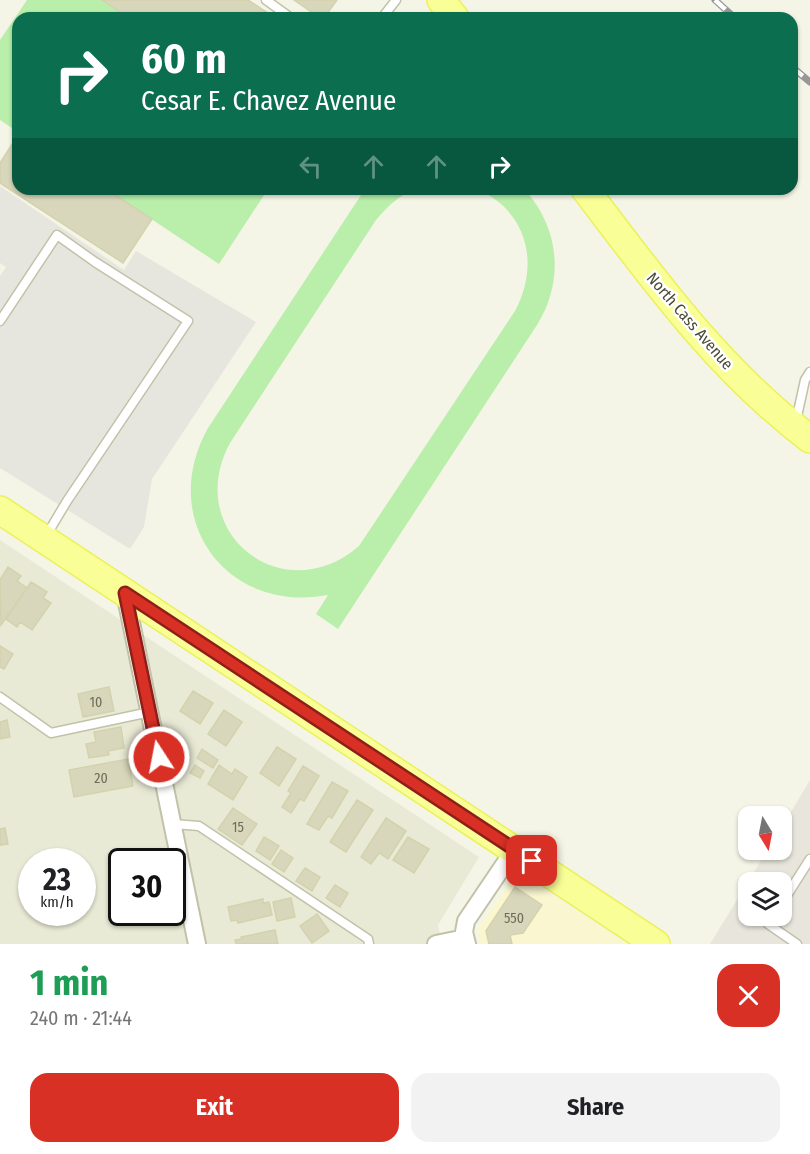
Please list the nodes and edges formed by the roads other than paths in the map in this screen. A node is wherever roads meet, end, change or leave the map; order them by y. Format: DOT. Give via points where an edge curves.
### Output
graph roads {
  1 [pos="266,0"];
  2 [pos="396,0"];
  3 [pos="441,0"];
  4 [pos="283,12"];
  5 [pos="387,12"];
  6 [pos="450,12"];
  7 [pos="590,195"];
  8 [pos="0,321"];
  9 [pos="810,372"];
  10 [pos="802,433"];
  11 [pos="0,510"];
  12 [pos="44,539"];
  13 [pos="125,593"];
  14 [pos="0,697"];
  15 [pos="150,712"];
  16 [pos="173,824"];
  17 [pos="514,850"];
  18 [pos="810,860"];
  19 [pos="792,888"];
  20 [pos="771,926"];
  21 [pos="466,941"];
  22 [pos="197,944"];
  23 [pos="369,944"];
  24 [pos="436,944"];
  25 [pos="656,944"];
  26 [pos="797,944"];
  1 -- 4 [label="lane"];
  2 -- 5 [label="lane"];
  3 -- 6 [label="main road"];
  7 -- 10 [label="main road, North Cass Avenue" via="711,349"];
  8 -- 12 [label="lane" via="57,236 188,321"];
  9 -- 10 [label="lane"];
  11 -- 12 [label="main road"];
  12 -- 13 [label="main road"];
  13 -- 15 [label="street"];
  13 -- 17 [label="main road"];
  14 -- 15 [label="lane" via="51,733"];
  15 -- 16 [label="street"];
  16 -- 22 [label="street"];
  16 -- 23 [label="lane" via="199,826 368,939"];
  17 -- 21 [label="street" via="466,921"];
  17 -- 25 [label="main road"];
  18 -- 19 [label="lane"];
  20 -- 26 [label="lane"];
  21 -- 24 [label="street"];
}
